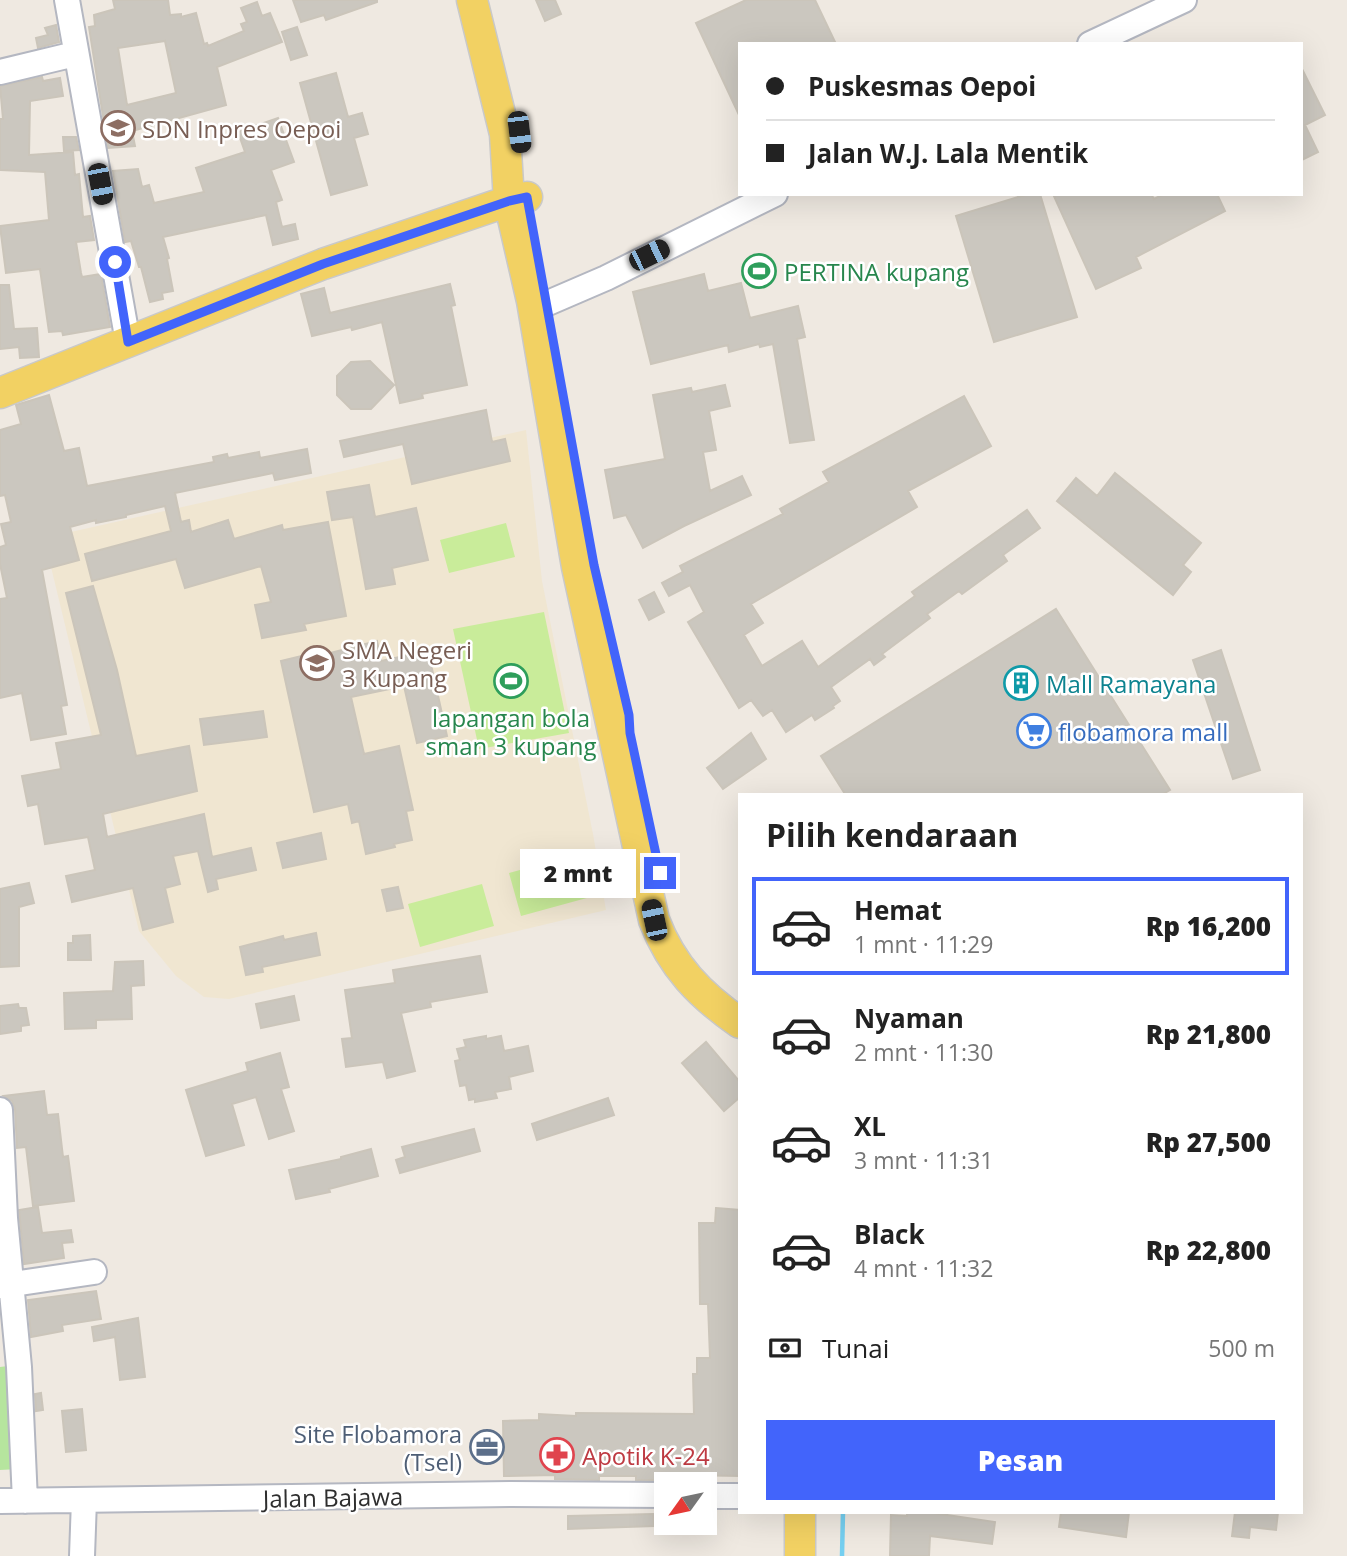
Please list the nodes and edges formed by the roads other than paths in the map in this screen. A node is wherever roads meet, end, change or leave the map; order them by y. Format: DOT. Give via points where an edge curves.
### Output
graph roads {
  1 [pos="67,0"];
  2 [pos="472,0"];
  3 [pos="485,0"];
  4 [pos="1184,0"];
  5 [pos="1094,42"];
  6 [pos="75,54"];
  7 [pos="0,72"];
  8 [pos="771,196"];
  9 [pos="518,199"];
  10 [pos="540,302"];
  11 [pos="128,342"];
  12 [pos="0,393"];
  13 [pos="738,1005"];
  14 [pos="738,1022"];
  15 [pos="0,1110"];
  16 [pos="94,1272"];
  17 [pos="6,1286"];
  18 [pos="654,1496"];
  19 [pos="718,1496"];
  20 [pos="738,1496"];
  21 [pos="75,1500"];
  22 [pos="12,1501"];
  23 [pos="800,1514"];
  24 [pos="810,1514"];
  25 [pos="68,1556"];
  26 [pos="82,1556"];
  27 [pos="800,1556"];
  28 [pos="810,1556"];
  1 -- 6 [label="street"];
  2 -- 9 [label="main road"];
  3 -- 9 [label="main road" via="519,132"];
  4 -- 5 [label="street"];
  6 -- 7 [label="street"];
  6 -- 11 [label="street"];
  8 -- 10 [label="street" via="606,278"];
  9 -- 10 [label="main road"];
  9 -- 11 [label="main road" via="323,264"];
  10 -- 13 [label="main road" via="672,926 701,974"];
  10 -- 14 [label="main road" via="577,568 654,920 690,982"];
  11 -- 12 [label="main road"];
  15 -- 17 [label="street"];
  16 -- 17 [label="street"];
  17 -- 22 [label="street" via="19,1367"];
  18 -- 21 [label="street, Jalan Bajawa"];
  19 -- 20 [label="street"];
  21 -- 22 [label="street, Jalan Bajawa"];
  21 -- 25 [label="street"];
  21 -- 26 [label="street"];
  23 -- 27 [label="main road"];
  24 -- 28 [label="main road"];
}
